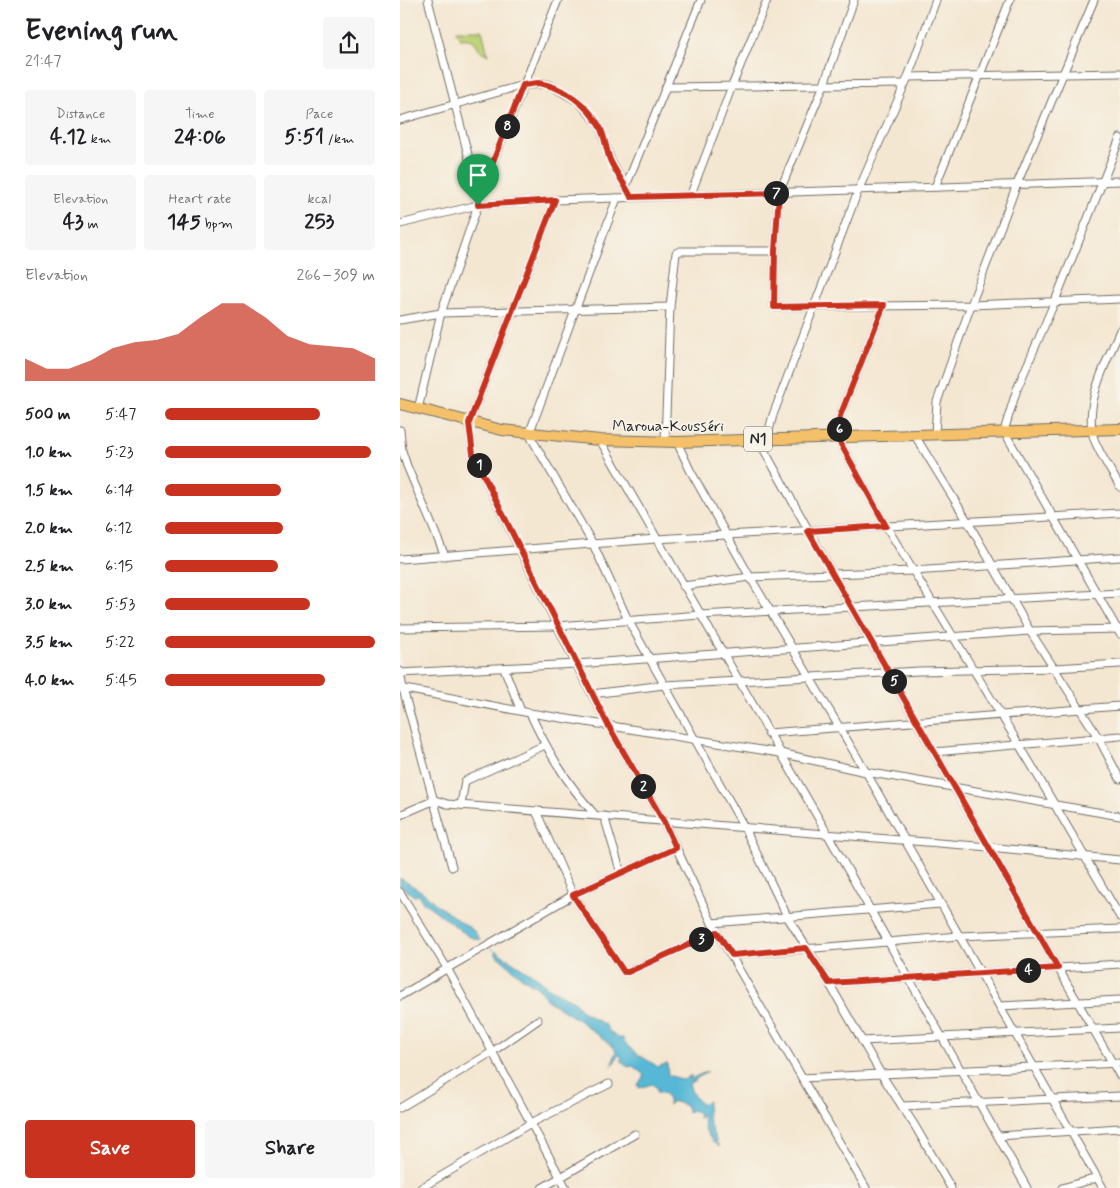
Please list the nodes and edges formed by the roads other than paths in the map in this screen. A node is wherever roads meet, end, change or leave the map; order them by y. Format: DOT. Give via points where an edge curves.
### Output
graph roads {
  1 [pos="428,0"];
  2 [pos="558,0"];
  3 [pos="701,0"];
  4 [pos="768,0"];
  5 [pos="854,0"];
  6 [pos="936,0"];
  7 [pos="1010,0"];
  8 [pos="1094,0"];
  9 [pos="1120,73"];
  10 [pos="1062,75"];
  11 [pos="980,76"];
  12 [pos="906,80"];
  13 [pos="523,85"];
  14 [pos="732,86"];
  15 [pos="666,87"];
  16 [pos="823,87"];
  17 [pos="454,106"];
  18 [pos="400,120"];
  19 [pos="1120,138"];
  20 [pos="1120,181"];
  21 [pos="1102,182"];
  22 [pos="1017,184"];
  23 [pos="626,186"];
  24 [pos="935,188"];
  25 [pos="858,192"];
  26 [pos="779,193"];
  27 [pos="690,194"];
  28 [pos="479,197"];
  29 [pos="631,197"];
  30 [pos="617,198"];
  31 [pos="555,200"];
  32 [pos="478,205"];
  33 [pos="400,224"];
  34 [pos="775,251"];
  35 [pos="1120,299"];
  36 [pos="1055,301"];
  37 [pos="884,305"];
  38 [pos="971,305"];
  39 [pos="815,306"];
  40 [pos="670,307"];
  41 [pos="576,309"];
  42 [pos="511,311"];
  43 [pos="441,313"];
  44 [pos="400,320"];
  45 [pos="1120,330"];
  46 [pos="400,404"];
  47 [pos="418,409"];
  48 [pos="469,423"];
  49 [pos="1120,429"];
  50 [pos="400,430"];
  51 [pos="1092,430"];
  52 [pos="1004,431"];
  53 [pos="529,434"];
  54 [pos="914,434"];
  55 [pos="935,434"];
  56 [pos="837,437"];
  57 [pos="762,439"];
  58 [pos="600,440"];
  59 [pos="665,442"];
  60 [pos="677,442"];
  61 [pos="1120,487"];
  62 [pos="1120,513"];
  63 [pos="1052,517"];
  64 [pos="968,522"];
  65 [pos="886,526"];
  66 [pos="808,531"];
  67 [pos="727,535"];
  68 [pos="656,539"];
  69 [pos="593,544"];
  70 [pos="522,550"];
  71 [pos="445,556"];
  72 [pos="1120,557"];
  73 [pos="400,559"];
  74 [pos="1078,559"];
  75 [pos="992,564"];
  76 [pos="913,571"];
  77 [pos="832,574"];
  78 [pos="750,577"];
  79 [pos="683,586"];
  80 [pos="1120,593"];
  81 [pos="1098,594"];
  82 [pos="1012,598"];
  83 [pos="932,603"];
  84 [pos="851,607"];
  85 [pos="771,610"];
  86 [pos="700,615"];
  87 [pos="628,620"];
  88 [pos="558,626"];
  89 [pos="400,628"];
  90 [pos="1119,630"];
  91 [pos="1030,631"];
  92 [pos="952,637"];
  93 [pos="872,642"];
  94 [pos="792,647"];
  95 [pos="722,652"];
  96 [pos="649,657"];
  97 [pos="576,664"];
  98 [pos="1120,664"];
  99 [pos="504,668"];
  100 [pos="1056,668"];
  101 [pos="974,671"];
  102 [pos="400,673"];
  103 [pos="889,673"];
  104 [pos="810,678"];
  105 [pos="739,681"];
  106 [pos="664,685"];
  107 [pos="401,688"];
  108 [pos="592,694"];
  109 [pos="1120,706"];
  110 [pos="1079,709"];
  111 [pos="521,711"];
  112 [pos="530,712"];
  113 [pos="1002,715"];
  114 [pos="916,721"];
  115 [pos="608,725"];
  116 [pos="839,728"];
  117 [pos="768,733"];
  118 [pos="1120,736"];
  119 [pos="1098,737"];
  120 [pos="692,738"];
  121 [pos="545,745"];
  122 [pos="1020,746"];
  123 [pos="934,752"];
  124 [pos="780,753"];
  125 [pos="1116,764"];
  126 [pos="866,772"];
  127 [pos="1120,779"];
  128 [pos="955,788"];
  129 [pos="435,800"];
  130 [pos="1054,804"];
  131 [pos="460,805"];
  132 [pos="536,811"];
  133 [pos="400,815"];
  134 [pos="594,815"];
  135 [pos="604,816"];
  136 [pos="1120,816"];
  137 [pos="664,822"];
  138 [pos="744,827"];
  139 [pos="827,833"];
  140 [pos="906,842"];
  141 [pos="989,847"];
  142 [pos="676,848"];
  143 [pos="1086,857"];
  144 [pos="1120,860"];
  145 [pos="452,867"];
  146 [pos="621,873"];
  147 [pos="573,895"];
  148 [pos="401,897"];
  149 [pos="940,904"];
  150 [pos="870,911"];
  151 [pos="1120,917"];
  152 [pos="788,918"];
  153 [pos="712,923"];
  154 [pos="1120,929"];
  155 [pos="717,932"];
  156 [pos="1038,934"];
  157 [pos="959,936"];
  158 [pos="888,942"];
  159 [pos="806,948"];
  160 [pos="732,955"];
  161 [pos="1120,964"];
  162 [pos="447,968"];
  163 [pos="1058,968"];
  164 [pos="980,972"];
  165 [pos="908,977"];
  166 [pos="829,983"];
  167 [pos="400,996"];
  168 [pos="1120,1000"];
  169 [pos="1078,1003"];
  170 [pos="1000,1006"];
  171 [pos="538,1020"];
  172 [pos="1120,1028"];
  173 [pos="1094,1030"];
  174 [pos="1016,1033"];
  175 [pos="942,1036"];
  176 [pos="862,1041"];
  177 [pos="492,1052"];
  178 [pos="1116,1063"];
  179 [pos="1035,1067"];
  180 [pos="960,1070"];
  181 [pos="881,1074"];
  182 [pos="1120,1076"];
  183 [pos="802,1078"];
  184 [pos="609,1084"];
  185 [pos="1120,1096"];
  186 [pos="1054,1099"];
  187 [pos="979,1102"];
  188 [pos="902,1106"];
  189 [pos="400,1108"];
  190 [pos="532,1123"];
  191 [pos="1120,1128"];
  192 [pos="1072,1131"];
  193 [pos="635,1134"];
  194 [pos="999,1136"];
  195 [pos="561,1177"];
  196 [pos="1097,1178"];
  197 [pos="421,1188"];
  198 [pos="542,1188"];
  199 [pos="566,1188"];
  200 [pos="866,1188"];
  201 [pos="951,1188"];
  202 [pos="1027,1188"];
  203 [pos="1062,1188"];
  204 [pos="1103,1188"];
  1 -- 17 [label="street"];
  2 -- 13 [label="street"];
  3 -- 15 [label="street"];
  4 -- 14 [label="street"];
  5 -- 16 [label="street"];
  6 -- 12 [label="street"];
  7 -- 11 [label="street"];
  8 -- 10 [label="street"];
  9 -- 10 [label="street"];
  10 -- 11 [label="street"];
  10 -- 22 [label="street"];
  11 -- 12 [label="street"];
  11 -- 24 [label="street"];
  12 -- 16 [label="street"];
  12 -- 25 [label="street"];
  13 -- 17 [label="street"];
  13 -- 23 [label="street" via="548,84 578,101 600,127 611,161"];
  13 -- 28 [label="street"];
  14 -- 15 [label="street"];
  14 -- 16 [label="street"];
  14 -- 27 [label="street"];
  15 -- 23 [label="street"];
  16 -- 26 [label="street"];
  17 -- 18 [label="street"];
  17 -- 28 [label="street"];
  19 -- 21 [label="street"];
  20 -- 21 [label="street"];
  21 -- 22 [label="street"];
  21 -- 36 [label="street"];
  22 -- 24 [label="street"];
  22 -- 38 [label="street"];
  23 -- 29 [label="street"];
  24 -- 25 [label="street"];
  25 -- 26 [label="street"];
  25 -- 39 [label="street"];
  26 -- 27 [label="street"];
  26 -- 34 [label="street"];
  27 -- 29 [label="street"];
  28 -- 32 [label="street"];
  29 -- 30 [label="street"];
  30 -- 31 [label="street"];
  30 -- 41 [label="street"];
  31 -- 32 [label="street"];
  31 -- 42 [label="street"];
  32 -- 33 [label="street"];
  32 -- 43 [label="street"];
  34 -- 39 [label="street" via="774,307"];
  34 -- 40 [label="street" via="678,251"];
  35 -- 36 [label="street"];
  36 -- 38 [label="street"];
  36 -- 52 [label="street" via="1017,389"];
  37 -- 38 [label="street"];
  37 -- 39 [label="street"];
  37 -- 56 [label="street" via="840,416"];
  38 -- 55 [label="street" via="937,402"];
  39 -- 57 [label="street"];
  40 -- 41 [label="street"];
  40 -- 59 [label="street"];
  41 -- 42 [label="street"];
  41 -- 53 [label="street"];
  42 -- 43 [label="street"];
  42 -- 48 [label="street"];
  43 -- 44 [label="street"];
  43 -- 47 [label="street"];
  45 -- 51 [label="street" via="1092,407"];
  46 -- 47 [label="highway, Maroua-Kousséri / N1"];
  47 -- 48 [label="highway, Maroua-Kousséri / N1"];
  48 -- 53 [label="highway, Maroua-Kousséri / N1"];
  48 -- 70 [label="street" via="473,454"];
  49 -- 51 [label="highway, Maroua-Kousséri / N1"];
  50 -- 71 [label="street" via="407,466"];
  51 -- 52 [label="highway, Maroua-Kousséri / N1"];
  51 -- 61 [label="street"];
  52 -- 55 [label="highway, Maroua-Kousséri / N1"];
  52 -- 63 [label="street"];
  53 -- 58 [label="highway, Maroua-Kousséri / N1"];
  53 -- 69 [label="street"];
  54 -- 55 [label="highway, Maroua-Kousséri / N1"];
  54 -- 56 [label="highway, Maroua-Kousséri / N1"];
  54 -- 64 [label="street"];
  56 -- 57 [label="highway, Maroua-Kousséri / N1"];
  56 -- 65 [label="street"];
  57 -- 60 [label="highway, Maroua-Kousséri / N1"];
  57 -- 66 [label="street"];
  58 -- 59 [label="highway, Maroua-Kousséri / N1"];
  58 -- 68 [label="street"];
  59 -- 60 [label="highway, Maroua-Kousséri / N1"];
  60 -- 67 [label="street"];
  62 -- 63 [label="street"];
  63 -- 64 [label="street"];
  63 -- 74 [label="street"];
  64 -- 65 [label="street"];
  64 -- 75 [label="street"];
  65 -- 66 [label="street"];
  65 -- 76 [label="street"];
  66 -- 67 [label="street"];
  66 -- 77 [label="street"];
  67 -- 68 [label="street"];
  67 -- 78 [label="street"];
  68 -- 69 [label="street"];
  68 -- 79 [label="street"];
  69 -- 70 [label="street"];
  69 -- 87 [label="street"];
  70 -- 71 [label="street"];
  70 -- 88 [label="street"];
  71 -- 73 [label="street"];
  72 -- 74 [label="street"];
  74 -- 75 [label="street"];
  74 -- 81 [label="street"];
  75 -- 76 [label="street"];
  75 -- 82 [label="street"];
  76 -- 77 [label="street"];
  76 -- 83 [label="street"];
  77 -- 78 [label="street"];
  77 -- 84 [label="street"];
  78 -- 79 [label="street"];
  78 -- 85 [label="street"];
  79 -- 86 [label="street"];
  80 -- 81 [label="street"];
  81 -- 82 [label="street"];
  81 -- 90 [label="street"];
  82 -- 83 [label="street"];
  82 -- 91 [label="street"];
  83 -- 84 [label="street"];
  83 -- 92 [label="street"];
  84 -- 85 [label="street"];
  84 -- 93 [label="street"];
  85 -- 86 [label="street"];
  85 -- 94 [label="street"];
  86 -- 87 [label="street"];
  86 -- 95 [label="street"];
  87 -- 88 [label="street"];
  87 -- 96 [label="street"];
  88 -- 89 [label="street"];
  88 -- 97 [label="street"];
  90 -- 91 [label="street"];
  91 -- 92 [label="street"];
  91 -- 100 [label="street"];
  92 -- 93 [label="street"];
  92 -- 101 [label="street"];
  93 -- 94 [label="street"];
  93 -- 103 [label="street"];
  94 -- 95 [label="street"];
  94 -- 104 [label="street"];
  95 -- 96 [label="street"];
  95 -- 105 [label="street"];
  96 -- 97 [label="street"];
  96 -- 106 [label="street"];
  97 -- 99 [label="street"];
  97 -- 108 [label="street"];
  98 -- 100 [label="street"];
  99 -- 102 [label="street"];
  99 -- 111 [label="street"];
  100 -- 101 [label="street"];
  100 -- 110 [label="street"];
  101 -- 103 [label="street"];
  101 -- 113 [label="street"];
  102 -- 107 [label="street"];
  103 -- 104 [label="street"];
  103 -- 114 [label="street"];
  104 -- 105 [label="street"];
  104 -- 116 [label="street"];
  105 -- 106 [label="street"];
  105 -- 117 [label="street"];
  106 -- 108 [label="street"];
  106 -- 120 [label="street"];
  107 -- 111 [label="street"];
  107 -- 129 [label="street"];
  108 -- 115 [label="street"];
  109 -- 110 [label="street"];
  110 -- 113 [label="street"];
  110 -- 119 [label="street"];
  111 -- 112 [label="street"];
  112 -- 115 [label="street"];
  112 -- 121 [label="street"];
  113 -- 114 [label="street"];
  113 -- 122 [label="street"];
  114 -- 116 [label="street"];
  114 -- 123 [label="street"];
  115 -- 120 [label="street"];
  115 -- 137 [label="street"];
  116 -- 117 [label="street"];
  116 -- 126 [label="street"];
  117 -- 124 [label="street"];
  118 -- 119 [label="street"];
  119 -- 122 [label="street"];
  119 -- 125 [label="street"];
  120 -- 124 [label="street"];
  120 -- 138 [label="street"];
  121 -- 131 [label="street" via="465,782"];
  121 -- 134 [label="street" via="570,786"];
  122 -- 123 [label="street"];
  122 -- 130 [label="street"];
  123 -- 128 [label="street"];
  124 -- 126 [label="street"];
  124 -- 139 [label="street"];
  125 -- 127 [label="street"];
  126 -- 128 [label="street"];
  126 -- 140 [label="street"];
  128 -- 130 [label="street"];
  128 -- 141 [label="street"];
  129 -- 131 [label="street"];
  129 -- 133 [label="street"];
  129 -- 145 [label="street"];
  130 -- 136 [label="street"];
  130 -- 143 [label="street"];
  131 -- 132 [label="street"];
  132 -- 134 [label="street"];
  132 -- 147 [label="street"];
  134 -- 135 [label="street"];
  135 -- 137 [label="street"];
  135 -- 146 [label="street"];
  137 -- 138 [label="street"];
  137 -- 142 [label="street"];
  138 -- 139 [label="street"];
  138 -- 152 [label="street"];
  139 -- 140 [label="street"];
  139 -- 150 [label="street"];
  140 -- 141 [label="street"];
  140 -- 149 [label="street"];
  141 -- 143 [label="street"];
  141 -- 156 [label="street"];
  142 -- 146 [label="street"];
  142 -- 153 [label="street"];
  143 -- 144 [label="street"];
  143 -- 151 [label="street"];
  146 -- 147 [label="street"];
  147 -- 155 [label="street" via="624,972"];
  147 -- 162 [label="street"];
  148 -- 162 [label="street"];
  149 -- 150 [label="street"];
  149 -- 157 [label="street"];
  150 -- 152 [label="street"];
  150 -- 158 [label="street"];
  152 -- 153 [label="street"];
  152 -- 159 [label="street"];
  153 -- 155 [label="street"];
  154 -- 156 [label="street"];
  155 -- 160 [label="street"];
  156 -- 157 [label="street"];
  156 -- 163 [label="street"];
  157 -- 158 [label="street"];
  157 -- 164 [label="street"];
  158 -- 159 [label="street"];
  158 -- 165 [label="street"];
  159 -- 160 [label="street"];
  159 -- 166 [label="street"];
  160 -- 183 [label="street"];
  161 -- 163 [label="street"];
  162 -- 167 [label="street"];
  162 -- 177 [label="street"];
  163 -- 164 [label="street"];
  163 -- 169 [label="street"];
  164 -- 165 [label="street"];
  164 -- 170 [label="street"];
  165 -- 166 [label="street"];
  165 -- 175 [label="street"];
  166 -- 176 [label="street"];
  168 -- 169 [label="street"];
  169 -- 170 [label="street"];
  169 -- 173 [label="street"];
  170 -- 174 [label="street"];
  171 -- 177 [label="street"];
  172 -- 173 [label="street"];
  173 -- 174 [label="street"];
  173 -- 178 [label="street"];
  174 -- 175 [label="street"];
  174 -- 179 [label="street"];
  175 -- 176 [label="street"];
  175 -- 180 [label="street"];
  176 -- 181 [label="street"];
  177 -- 189 [label="street"];
  177 -- 190 [label="street"];
  178 -- 179 [label="street"];
  178 -- 182 [label="street"];
  179 -- 180 [label="street"];
  179 -- 186 [label="street"];
  180 -- 181 [label="street"];
  180 -- 187 [label="street"];
  181 -- 183 [label="street"];
  181 -- 188 [label="street"];
  183 -- 200 [label="street"];
  184 -- 190 [label="street"];
  185 -- 186 [label="street"];
  186 -- 187 [label="street"];
  186 -- 192 [label="street"];
  187 -- 188 [label="street"];
  187 -- 194 [label="street"];
  188 -- 201 [label="street"];
  190 -- 195 [label="street"];
  190 -- 197 [label="street"];
  191 -- 192 [label="street"];
  192 -- 194 [label="street"];
  192 -- 196 [label="street"];
  193 -- 195 [label="street"];
  194 -- 202 [label="street"];
  195 -- 198 [label="street"];
  195 -- 199 [label="street"];
  196 -- 203 [label="street"];
  196 -- 204 [label="street"];
}
